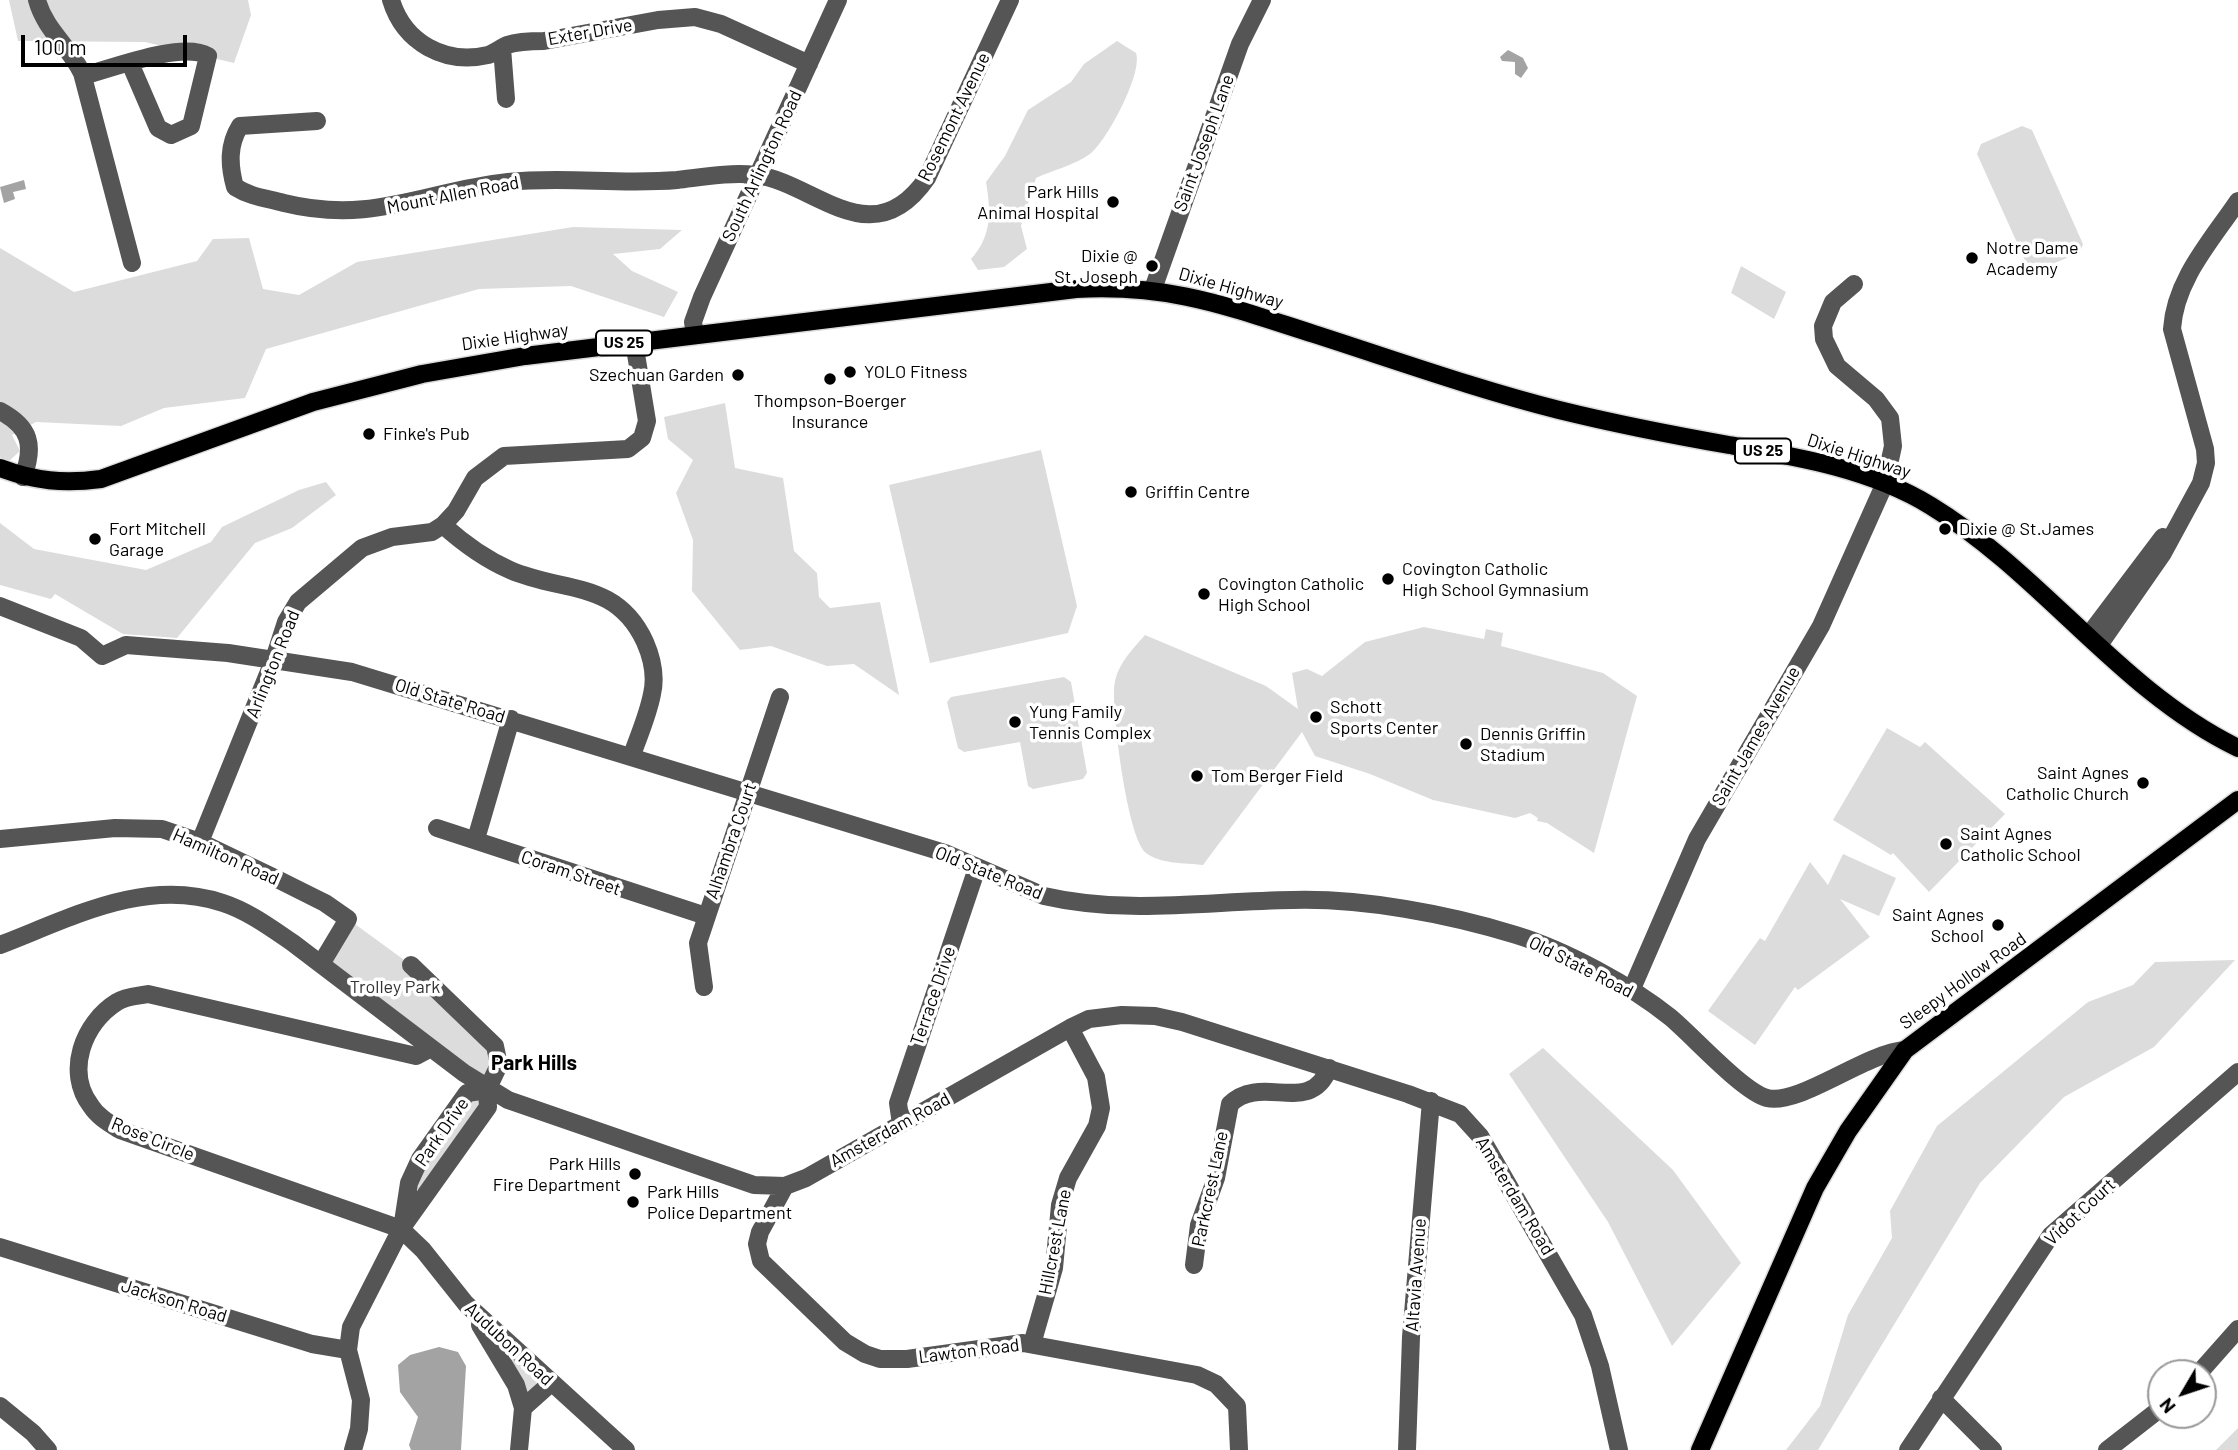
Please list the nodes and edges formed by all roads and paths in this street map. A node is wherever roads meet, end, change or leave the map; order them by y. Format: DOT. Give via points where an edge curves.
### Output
graph roads {
  1 [pos="37,0"];
  2 [pos="391,0"];
  3 [pos="838,0"];
  4 [pos="1010,0"];
  5 [pos="1262,0"];
  6 [pos="502,48"];
  7 [pos="130,63"];
  8 [pos="809,64"];
  9 [pos="83,75"];
  10 [pos="506,99"];
  11 [pos="317,121"];
  12 [pos="758,175"];
  13 [pos="2238,201"];
  14 [pos="132,263"];
  15 [pos="1854,285"];
  16 [pos="1153,289"];
  17 [pos="695,335"];
  18 [pos="635,342"];
  19 [pos="0,411"];
  20 [pos="0,468"];
  21 [pos="23,477"];
  22 [pos="1885,483"];
  23 [pos="443,525"];
  24 [pos="0,606"];
  25 [pos="2094,640"];
  26 [pos="274,659"];
  27 [pos="780,697"];
  28 [pos="511,719"];
  29 [pos="2238,748"];
  30 [pos="632,755"];
  31 [pos="748,792"];
  32 [pos="2238,800"];
  33 [pos="437,828"];
  34 [pos="0,839"];
  35 [pos="476,839"];
  36 [pos="201,842"];
  37 [pos="977,868"];
  38 [pos="706,916"];
  39 [pos="0,945"];
  40 [pos="321,964"];
  41 [pos="411,965"];
  42 [pos="704,987"];
  43 [pos="1631,991"];
  44 [pos="1070,1028"];
  45 [pos="431,1048"];
  46 [pos="1905,1050"];
  47 [pos="1329,1068"];
  48 [pos="2238,1072"];
  49 [pos="486,1090"];
  50 [pos="1431,1101"];
  51 [pos="901,1124"];
  52 [pos="785,1186"];
  53 [pos="401,1229"];
  54 [pos="0,1247"];
  55 [pos="1194,1265"];
  56 [pos="466,1304"];
  57 [pos="2238,1329"];
  58 [pos="1032,1344"];
  59 [pos="348,1350"];
  60 [pos="2211,1359"];
  61 [pos="551,1383"];
  62 [pos="1941,1398"];
  63 [pos="0,1406"];
  64 [pos="523,1408"];
  65 [pos="2147,1419"];
  66 [pos="48,1450"];
  67 [pos="352,1450"];
  68 [pos="519,1450"];
  69 [pos="626,1450"];
  70 [pos="1239,1450"];
  71 [pos="1407,1450"];
  72 [pos="1619,1450"];
  73 [pos="1700,1450"];
  74 [pos="1908,1450"];
  75 [pos="1993,1450"];
  76 [pos="2107,1450"];
  1 -- 9 [label="street" via="45,22 74,56"];
  2 -- 6 [label="street, Exter Drive" via="401,23 439,54 467,58"];
  3 -- 8 [label="street, South Arlington Road"];
  4 -- 12 [label="street, Rosemont Avenue" via="927,178 908,198 883,211 856,213"];
  5 -- 16 [label="street, Saint Joseph Lane" via="1240,44"];
  6 -- 8 [label="street, Exter Drive" via="695,17"];
  6 -- 10 [label="street"];
  7 -- 7 [label="street" via="158,128 171,135 191,126 208,56 198,50 174,52"];
  7 -- 9 [label="street"];
  8 -- 12 [label="street, South Arlington Road"];
  9 -- 14 [label="street"];
  11 -- 12 [label="street, Mount Allen Road" via="240,126 231,153 235,187 252,197 350,211 421,202 505,182 629,183"];
  12 -- 17 [label="street, South Arlington Road" via="702,297 693,322"];
  13 -- 25 [label="street" via="2179,289 2173,313 2172,329 2206,449 2201,483 2178,522 2153,547"];
  15 -- 22 [label="street, Saint James Avenue" via="1833,302 1823,326 1824,339 1837,366 1877,399 1890,418 1893,446"];
  16 -- 17 [label="main road, Dixie Highway / US 25" via="1076,289"];
  16 -- 22 [label="main road, Dixie Highway / US 25" via="1202,297 1559,410 1831,465"];
  17 -- 18 [label="main road, Dixie Highway / US 25"];
  18 -- 21 [label="main road, Dixie Highway / US 25" via="422,374 313,402 101,479 63,483"];
  18 -- 23 [label="street" via="647,421 642,438 622,451 504,456 475,478"];
  19 -- 21 [label="street" via="16,420 26,434 29,462"];
  20 -- 21 [label="main road, Dixie Highway / US 25"];
  22 -- 25 [label="main road, Dixie Highway / US 25" via="1972,533"];
  22 -- 43 [label="street, Saint James Avenue" via="1821,626 1697,839"];
  23 -- 26 [label="street, Arlington Road" via="432,532 392,537 362,548 327,575 291,611"];
  23 -- 30 [label="street" via="485,558 510,570 588,589 629,617 653,667 653,692"];
  24 -- 26 [label="street, Old State Road" via="81,638 102,656 126,645"];
  25 -- 29 [label="main road, Dixie Highway / US 25" via="2182,715"];
  26 -- 28 [label="street, Old State Road" via="352,672"];
  26 -- 36 [label="street, Arlington Road"];
  27 -- 31 [label="street, Alhambra Court"];
  28 -- 30 [label="street, Old State Road"];
  28 -- 35 [label="street"];
  30 -- 31 [label="street, Old State Road"];
  31 -- 37 [label="street, Old State Road" via="945,853"];
  31 -- 38 [label="street, Alhambra Court"];
  32 -- 46 [label="main road, Sleepy Hollow Road"];
  33 -- 35 [label="street, Coram Street"];
  34 -- 36 [label="street, Hamilton Road" via="138,827 162,829"];
  35 -- 38 [label="street, Coram Street"];
  36 -- 40 [label="street, Hamilton Road" via="325,903 348,919"];
  37 -- 43 [label="street, Old State Road" via="1044,896 1094,904 1174,907 1317,900 1446,917 1547,946"];
  37 -- 51 [label="street, Terrace Drive" via="898,1102"];
  38 -- 42 [label="street, Alhambra Court" via="698,943"];
  39 -- 40 [label="street, Amsterdam Road" via="94,907 131,897 171,895 233,907"];
  40 -- 45 [label="street, Amsterdam Road"];
  41 -- 49 [label="street" via="495,1046 499,1065"];
  43 -- 46 [label="street, Old State Road" via="1765,1098 1795,1095 1878,1056"];
  44 -- 47 [label="street, Amsterdam Road" via="1089,1020 1156,1016"];
  44 -- 51 [label="street, Amsterdam Road"];
  44 -- 58 [label="street, Hillcrest Lane" via="1096,1077 1101,1108 1060,1205 1054,1268"];
  45 -- 49 [label="street, Amsterdam Road"];
  45 -- 53 [label="street, Rose Circle" via="416,1056 148,994 117,1002 106,1011 84,1038 79,1057 85,1097 102,1118 120,1130"];
  46 -- 73 [label="main road, Sleepy Hollow Road" via="1815,1188"];
  47 -- 50 [label="street, Amsterdam Road"];
  47 -- 55 [label="street, Parkcrest Lane" via="1324,1081 1312,1090 1295,1094 1251,1091 1230,1104 1216,1178 1199,1225"];
  48 -- 62 [label="street, Vidot Court" via="2051,1235"];
  49 -- 52 [label="street, Amsterdam Road" via="754,1185"];
  49 -- 53 [label="street, Park Drive" via="488,1107"];
  49 -- 53 [label="street, Park Drive" via="467,1093 420,1159"];
  50 -- 71 [label="street, Altavia Avenue" via="1411,1337"];
  50 -- 72 [label="street, Amsterdam Road" via="1460,1114 1480,1136 1568,1284 1600,1366"];
  51 -- 52 [label="street, Amsterdam Road"];
  52 -- 58 [label="street, Lawton Road" via="760,1232 758,1254 770,1272 856,1350 880,1359 907,1359"];
  53 -- 56 [label="street, Audubon Road"];
  53 -- 59 [label="street" via="351,1327"];
  54 -- 59 [label="street, Jackson Road" via="312,1344"];
  56 -- 61 [label="street, Audubon Road"];
  56 -- 64 [label="street" via="505,1361"];
  57 -- 60 [label="street"];
  58 -- 70 [label="street, Lawton Road" via="1208,1379 1237,1406"];
  59 -- 67 [label="street" via="361,1400"];
  61 -- 64 [label="street"];
  61 -- 69 [label="street, Audubon Road"];
  62 -- 74 [label="street, Vidot Court"];
  62 -- 75 [label="street"];
  63 -- 66 [label="street"];
  64 -- 68 [label="street"];
  65 -- 76 [label="street"];
}
